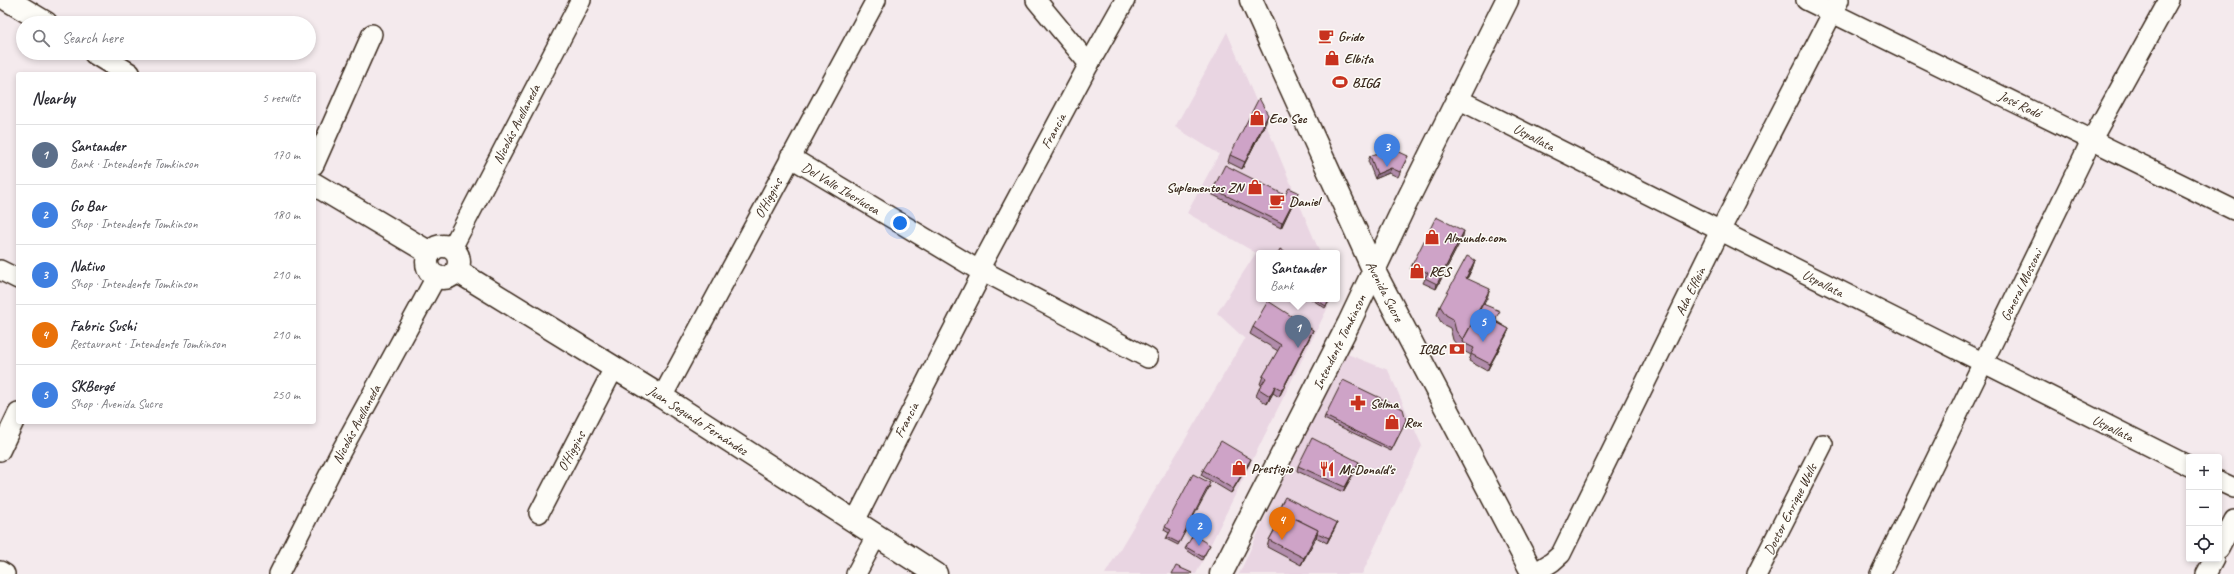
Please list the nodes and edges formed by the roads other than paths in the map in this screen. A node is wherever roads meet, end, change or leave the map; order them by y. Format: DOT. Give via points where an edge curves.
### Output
graph roads {
  1 [pos="8,0"];
  2 [pos="581,0"];
  3 [pos="876,0"];
  4 [pos="1036,0"];
  5 [pos="1125,0"];
  6 [pos="1251,0"];
  7 [pos="1507,0"];
  8 [pos="1806,0"];
  9 [pos="2169,0"];
  10 [pos="1836,7"];
  11 [pos="34,16"];
  12 [pos="372,34"];
  13 [pos="106,60"];
  14 [pos="1089,64"];
  15 [pos="126,72"];
  16 [pos="1458,99"];
  17 [pos="2092,139"];
  18 [pos="790,157"];
  19 [pos="316,160"];
  20 [pos="316,185"];
  21 [pos="2234,210"];
  22 [pos="1720,231"];
  23 [pos="452,248"];
  24 [pos="430,253"];
  25 [pos="0,270"];
  26 [pos="981,270"];
  27 [pos="1374,271"];
  28 [pos="447,274"];
  29 [pos="16,278"];
  30 [pos="1148,358"];
  31 [pos="1983,364"];
  32 [pos="614,368"];
  33 [pos="662,397"];
  34 [pos="16,417"];
  35 [pos="1823,444"];
  36 [pos="0,451"];
  37 [pos="2186,465"];
  38 [pos="2222,482"];
  39 [pos="2234,488"];
  40 [pos="539,513"];
  41 [pos="2234,520"];
  42 [pos="855,521"];
  43 [pos="876,536"];
  44 [pos="2222,543"];
  45 [pos="2212,562"];
  46 [pos="0,571"];
  47 [pos="5,574"];
  48 [pos="279,574"];
  49 [pos="856,574"];
  50 [pos="936,574"];
  51 [pos="1221,574"];
  52 [pos="1533,574"];
  53 [pos="1757,574"];
  54 [pos="1880,574"];
  55 [pos="2206,574"];
  1 -- 11 [label="main road"];
  2 -- 23 [label="street, Nicolás Avellaneda"];
  3 -- 18 [label="street, O'Higgins"];
  4 -- 14 [label="street"];
  5 -- 14 [label="street, Francia"];
  6 -- 27 [label="main road, Avenida Sucre"];
  7 -- 16 [label="main road, Intendente Tomkinson"];
  8 -- 10 [label="street, José Rodó"];
  9 -- 17 [label="street, General Mosconi"];
  10 -- 17 [label="street, José Rodó"];
  10 -- 22 [label="street, Ada Elflein"];
  12 -- 19 [label="street"];
  13 -- 15 [label="main road"];
  14 -- 26 [label="street, Francia"];
  16 -- 22 [label="street, Uspallata"];
  16 -- 27 [label="main road, Intendente Tomkinson"];
  17 -- 21 [label="street, José Rodó"];
  17 -- 31 [label="street, General Mosconi"];
  18 -- 26 [label="street, Del Valle Iberlucea"];
  18 -- 33 [label="street, O'Higgins"];
  20 -- 24 [label="main road"];
  22 -- 31 [label="street, Uspallata"];
  22 -- 52 [label="street, Ada Elflein" via="1561,554"];
  23 -- 24 [label="main road" via="444,245 436,247"];
  23 -- 28 [label="main road" via="458,254 460,262"];
  24 -- 28 [label="main road" via="427,262 430,271"];
  25 -- 29 [label="street"];
  26 -- 30 [label="street, Del Valle Iberlucea"];
  26 -- 42 [label="street, Francia"];
  27 -- 51 [label="main road, Intendente Tomkinson"];
  27 -- 52 [label="main road, Avenida Sucre"];
  28 -- 32 [label="main road, Juan Segundo Fernández"];
  28 -- 48 [label="street, Nicolás Avellaneda" via="339,455"];
  31 -- 37 [label="street, Uspallata"];
  31 -- 54 [label="street, General Mosconi"];
  32 -- 33 [label="main road, Juan Segundo Fernández"];
  32 -- 40 [label="street, O'Higgins"];
  33 -- 42 [label="main road, Juan Segundo Fernández"];
  34 -- 36 [label="street"];
  35 -- 53 [label="street, Doctor Enrique Wells"];
  38 -- 39 [label="street"];
  41 -- 44 [label="street"];
  42 -- 43 [label="main road, Juan Segundo Fernández"];
  43 -- 49 [label="street"];
  43 -- 50 [label="main road, Juan Segundo Fernández"];
  45 -- 55 [label="street"];
  46 -- 47 [label="street"];
}
